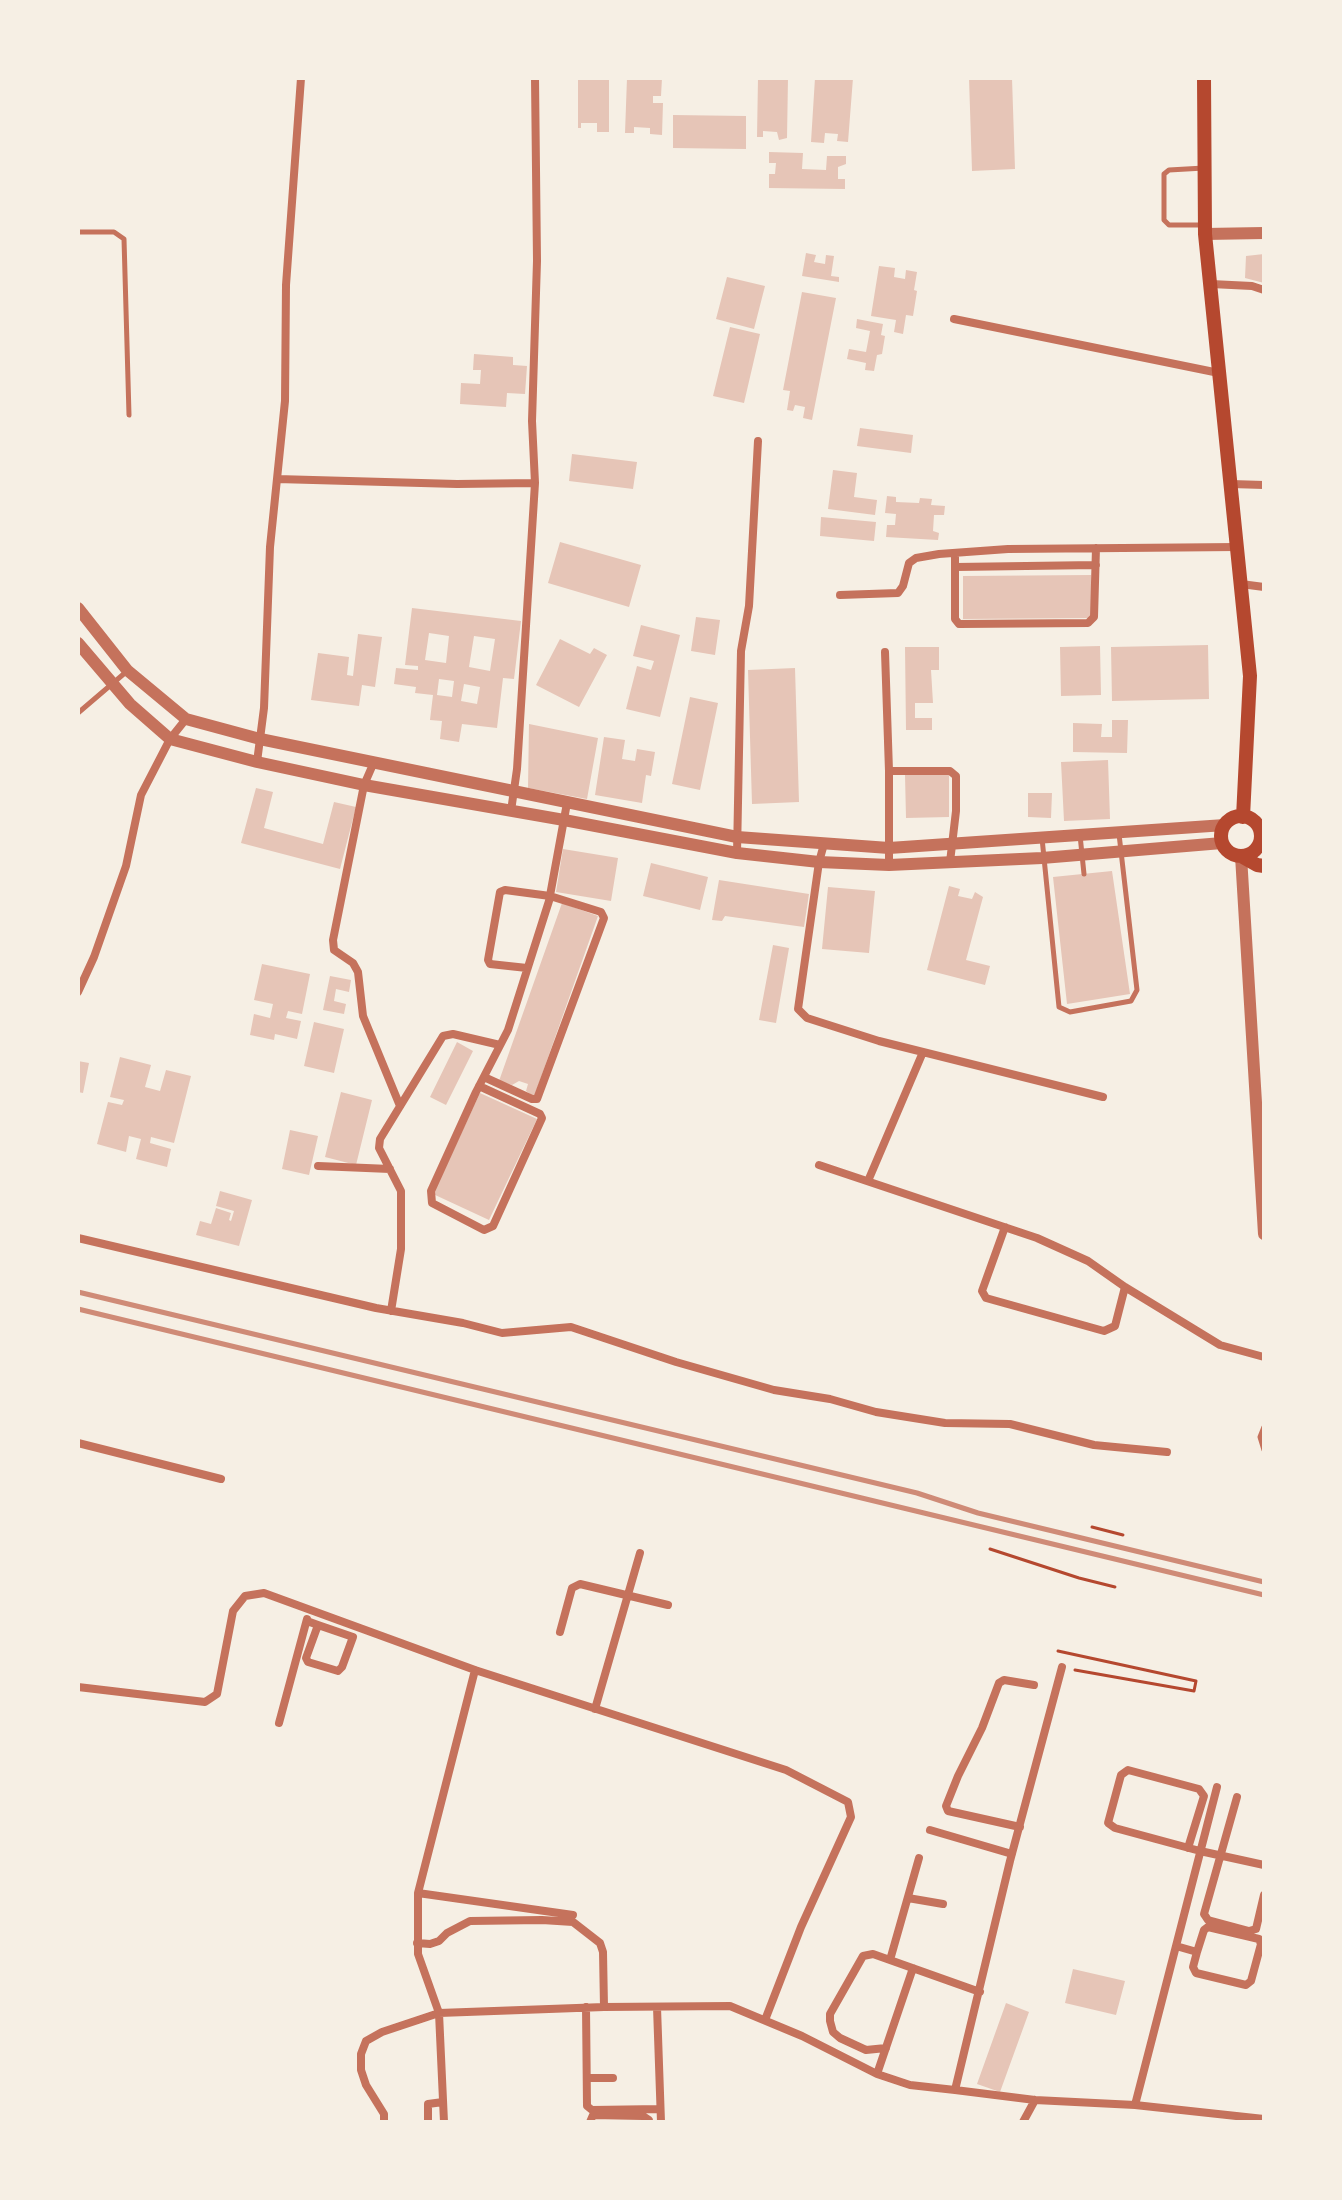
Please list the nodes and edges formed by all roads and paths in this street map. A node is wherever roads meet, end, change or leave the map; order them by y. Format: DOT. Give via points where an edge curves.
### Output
graph roads {
  1 [pos="301,78"];
  2 [pos="535,78"];
  3 [pos="1204,78"];
  4 [pos="1205,168"];
  5 [pos="1205,230"];
  6 [pos="78,232"];
  7 [pos="1264,233"];
  8 [pos="1211,284"];
  9 [pos="1264,290"];
  10 [pos="954,319"];
  11 [pos="1220,373"];
  12 [pos="129,415"];
  13 [pos="758,441"];
  14 [pos="277,479"];
  15 [pos="535,483"];
  16 [pos="1231,484"];
  17 [pos="1264,485"];
  18 [pos="1237,547"];
  19 [pos="1096,548"];
  20 [pos="955,553"];
  21 [pos="1096,565"];
  22 [pos="956,567"];
  23 [pos="1241,584"];
  24 [pos="1264,587"];
  25 [pos="840,595"];
  26 [pos="78,608"];
  27 [pos="78,643"];
  28 [pos="885,652"];
  29 [pos="127,670"];
  30 [pos="112,683"];
  31 [pos="78,713"];
  32 [pos="186,719"];
  33 [pos="170,739"];
  34 [pos="260,739"];
  35 [pos="257,762"];
  36 [pos="374,762"];
  37 [pos="889,771"];
  38 [pos="364,785"];
  39 [pos="514,792"];
  40 [pos="567,803"];
  41 [pos="511,811"];
  42 [pos="1243,817"];
  43 [pos="564,820"];
  44 [pos="1225,825"];
  45 [pos="1119,833"];
  46 [pos="1080,835"];
  47 [pos="737,837"];
  48 [pos="1042,838"];
  49 [pos="1222,843"];
  50 [pos="824,844"];
  51 [pos="952,845"];
  52 [pos="889,848"];
  53 [pos="1120,852"];
  54 [pos="737,853"];
  55 [pos="1082,855"];
  56 [pos="1241,856"];
  57 [pos="1042,858"];
  58 [pos="819,862"];
  59 [pos="950,862"];
  60 [pos="889,865"];
  61 [pos="1264,866"];
  62 [pos="1084,874"];
  63 [pos="550,896"];
  64 [pos="527,968"];
  65 [pos="78,992"];
  66 [pos="500,1045"];
  67 [pos="923,1052"];
  68 [pos="484,1077"];
  69 [pos="479,1086"];
  70 [pos="1103,1097"];
  71 [pos="400,1106"];
  72 [pos="819,1165"];
  73 [pos="318,1166"];
  74 [pos="390,1169"];
  75 [pos="868,1181"];
  76 [pos="1005,1227"];
  77 [pos="1264,1234"];
  78 [pos="78,1238"];
  79 [pos="1125,1287"];
  80 [pos="391,1311"];
  81 [pos="1264,1357"];
  82 [pos="1264,1427"];
  83 [pos="78,1443"];
  84 [pos="1264,1450"];
  85 [pos="1167,1452"];
  86 [pos="221,1479"];
  87 [pos="1092,1527"];
  88 [pos="1123,1535"];
  89 [pos="990,1549"];
  90 [pos="640,1553"];
  91 [pos="1115,1587"];
  92 [pos="628,1596"];
  93 [pos="668,1605"];
  94 [pos="310,1610"];
  95 [pos="307,1621"];
  96 [pos="318,1625"];
  97 [pos="357,1627"];
  98 [pos="560,1632"];
  99 [pos="353,1637"];
  100 [pos="1058,1651"];
  101 [pos="1062,1667"];
  102 [pos="475,1670"];
  103 [pos="1034,1685"];
  104 [pos="78,1687"];
  105 [pos="595,1709"];
  106 [pos="279,1723"];
  107 [pos="1217,1787"];
  108 [pos="1237,1797"];
  109 [pos="1020,1827"];
  110 [pos="930,1830"];
  111 [pos="1188,1848"];
  112 [pos="1200,1851"];
  113 [pos="1012,1854"];
  114 [pos="1220,1855"];
  115 [pos="919,1858"];
  116 [pos="1264,1865"];
  117 [pos="418,1893"];
  118 [pos="1264,1895"];
  119 [pos="908,1898"];
  120 [pos="943,1904"];
  121 [pos="573,1915"];
  122 [pos="417,1943"];
  123 [pos="1176,1946"];
  124 [pos="1197,1952"];
  125 [pos="890,1960"];
  126 [pos="913,1968"];
  127 [pos="980,1992"];
  128 [pos="586,2007"];
  129 [pos="604,2007"];
  130 [pos="657,2007"];
  131 [pos="439,2013"];
  132 [pos="765,2020"];
  133 [pos="886,2048"];
  134 [pos="877,2074"];
  135 [pos="587,2078"];
  136 [pos="613,2078"];
  137 [pos="955,2090"];
  138 [pos="1035,2100"];
  139 [pos="443,2102"];
  140 [pos="1135,2105"];
  141 [pos="660,2109"];
  142 [pos="1264,2119"];
  143 [pos="384,2122"];
  144 [pos="428,2122"];
  145 [pos="444,2122"];
  146 [pos="590,2122"];
  147 [pos="649,2122"];
  148 [pos="661,2122"];
  149 [pos="1023,2122"];
  1 -- 14 [label="street"];
  2 -- 15 [label="street"];
  3 -- 4 [label="main road"];
  4 -- 5 [label="main road"];
  4 -- 5 [label="lane" via="1164,174 1164,220"];
  5 -- 7 [label="street"];
  5 -- 8 [label="main road"];
  6 -- 12 [label="lane" via="114,232 124,239"];
  8 -- 9 [label="street"];
  8 -- 11 [label="main road"];
  10 -- 11 [label="street"];
  11 -- 16 [label="main road"];
  13 -- 47 [label="street" via="749,606 741,651"];
  14 -- 15 [label="street"];
  14 -- 34 [label="street"];
  15 -- 39 [label="street"];
  16 -- 17 [label="street"];
  16 -- 18 [label="main road"];
  18 -- 19 [label="street"];
  18 -- 23 [label="main road"];
  19 -- 20 [label="street"];
  19 -- 21 [label="street"];
  20 -- 22 [label="street"];
  20 -- 25 [label="street" via="916,558 898,593"];
  21 -- 22 [label="street"];
  21 -- 22 [label="street" via="1094,617 1088,623 959,624"];
  23 -- 24 [label="street"];
  23 -- 42 [label="main road" via="1250,676"];
  26 -- 29 [label="street"];
  27 -- 30 [label="street"];
  28 -- 37 [label="street"];
  29 -- 30 [label="lane"];
  29 -- 32 [label="street"];
  30 -- 31 [label="lane"];
  30 -- 33 [label="street"];
  32 -- 33 [label="street"];
  32 -- 34 [label="street"];
  33 -- 35 [label="street"];
  33 -- 65 [label="street" via="141,795 126,866"];
  34 -- 35 [label="street"];
  34 -- 36 [label="street"];
  35 -- 38 [label="street"];
  36 -- 38 [label="street"];
  36 -- 39 [label="street"];
  37 -- 51 [label="street" via="950,771 956,776"];
  37 -- 52 [label="street"];
  38 -- 41 [label="street"];
  38 -- 71 [label="street" via="334,950 358,972 363,1016"];
  39 -- 40 [label="street"];
  39 -- 41 [label="street"];
  40 -- 43 [label="street"];
  40 -- 47 [label="street"];
  41 -- 43 [label="street"];
  42 -- 44 [label="main road"];
  42 -- 56 [label="main road" via="1257,823 1261,832 1255,850"];
  43 -- 54 [label="street"];
  43 -- 63 [label="street"];
  44 -- 45 [label="street"];
  44 -- 49 [label="main road"];
  45 -- 46 [label="street"];
  45 -- 53 [label="lane"];
  46 -- 48 [label="street"];
  46 -- 55 [label="lane"];
  47 -- 50 [label="street"];
  47 -- 54 [label="street"];
  48 -- 51 [label="street"];
  48 -- 57 [label="lane"];
  49 -- 53 [label="street"];
  49 -- 56 [label="main road" via="1228,852"];
  50 -- 52 [label="street"];
  50 -- 58 [label="street"];
  51 -- 52 [label="street"];
  51 -- 59 [label="street"];
  52 -- 60 [label="street"];
  53 -- 55 [label="street"];
  53 -- 57 [label="lane" via="1137,990 1131,1001 1070,1012 1059,1007"];
  54 -- 58 [label="street"];
  55 -- 57 [label="street"];
  55 -- 62 [label="lane"];
  56 -- 61 [label="main road"];
  56 -- 77 [label="street"];
  57 -- 59 [label="street"];
  58 -- 60 [label="street"];
  58 -- 67 [label="street" via="798,1009 807,1018"];
  59 -- 60 [label="street"];
  63 -- 64 [label="street"];
  63 -- 64 [label="street" via="500,892 488,960"];
  63 -- 68 [label="street" via="601,912 599,932 537,1099"];
  64 -- 66 [label="street"];
  66 -- 68 [label="street"];
  66 -- 71 [label="street" via="443,1036"];
  67 -- 70 [label="street"];
  67 -- 75 [label="street"];
  68 -- 69 [label="street"];
  69 -- 69 [label="street" via="431,1191 432,1203 484,1230 493,1226 542,1118"];
  71 -- 74 [label="street" via="380,1139"];
  72 -- 75 [label="street"];
  73 -- 74 [label="street"];
  74 -- 80 [label="street" via="401,1191 401,1249"];
  75 -- 76 [label="street"];
  76 -- 79 [label="street" via="1088,1261"];
  76 -- 79 [label="street" via="982,1291 986,1298 1104,1331 1115,1326"];
  78 -- 80 [label="street"];
  79 -- 81 [label="street" via="1220,1345"];
  80 -- 85 [label="street" via="502,1333 571,1327 774,1390 876,1412 945,1423 1010,1424 1094,1445"];
  82 -- 84 [label="lane"];
  83 -- 86 [label="street"];
  87 -- 88 [label="path"];
  89 -- 91 [label="path"];
  90 -- 92 [label="street"];
  92 -- 93 [label="street"];
  92 -- 98 [label="street" via="580,1584 572,1588"];
  92 -- 105 [label="street"];
  94 -- 95 [label="street"];
  94 -- 97 [label="street"];
  94 -- 104 [label="street" via="264,1593 245,1596 233,1611 217,1694 205,1702"];
  95 -- 96 [label="street"];
  95 -- 106 [label="street"];
  96 -- 99 [label="street"];
  96 -- 99 [label="street" via="308,1662 338,1671"];
  97 -- 99 [label="street"];
  97 -- 102 [label="street"];
  100 -- 101 [label="path" via="1196,1681 1194,1691"];
  101 -- 109 [label="street"];
  102 -- 105 [label="street"];
  102 -- 117 [label="street"];
  103 -- 109 [label="street" via="999,1683 946,1806 948,1811"];
  105 -- 132 [label="street" via="786,1770 848,1802 851,1817"];
  107 -- 112 [label="street"];
  108 -- 114 [label="street"];
  109 -- 113 [label="street"];
  110 -- 113 [label="street"];
  111 -- 111 [label="street" via="1108,1823 1121,1775 1128,1770 1199,1789 1204,1796"];
  111 -- 112 [label="street"];
  112 -- 114 [label="street"];
  112 -- 123 [label="street"];
  113 -- 127 [label="street"];
  114 -- 116 [label="street"];
  114 -- 118 [label="street" via="1204,1914 1208,1920 1256,1929"];
  115 -- 119 [label="street"];
  117 -- 121 [label="street"];
  117 -- 122 [label="street"];
  119 -- 120 [label="street"];
  119 -- 125 [label="street"];
  122 -- 129 [label="street" via="439,1941 470,1921 573,1922 600,1943"];
  122 -- 131 [label="street"];
  123 -- 124 [label="street"];
  123 -- 140 [label="street"];
  124 -- 124 [label="street" via="1196,1973 1246,1985 1261,1944 1259,1939 1208,1927"];
  125 -- 126 [label="street"];
  125 -- 133 [label="street" via="863,1956 830,2014 833,2032 840,2038 866,2050"];
  126 -- 127 [label="street"];
  126 -- 133 [label="street"];
  127 -- 137 [label="street"];
  128 -- 129 [label="street"];
  128 -- 131 [label="street"];
  128 -- 135 [label="street"];
  129 -- 130 [label="street"];
  130 -- 132 [label="street" via="730,2006"];
  130 -- 141 [label="street"];
  131 -- 139 [label="street"];
  131 -- 143 [label="street" via="366,2041 361,2070"];
  132 -- 134 [label="street"];
  133 -- 134 [label="street"];
  134 -- 137 [label="street" via="910,2085"];
  135 -- 136 [label="street"];
  135 -- 141 [label="street" via="587,2106 592,2110"];
  137 -- 138 [label="street"];
  138 -- 140 [label="street"];
  138 -- 149 [label="street"];
  139 -- 144 [label="street" via="428,2104"];
  139 -- 145 [label="street"];
  140 -- 142 [label="street"];
  141 -- 148 [label="street"];
  146 -- 147 [label="street" via="593,2115 643,2116"];
}
